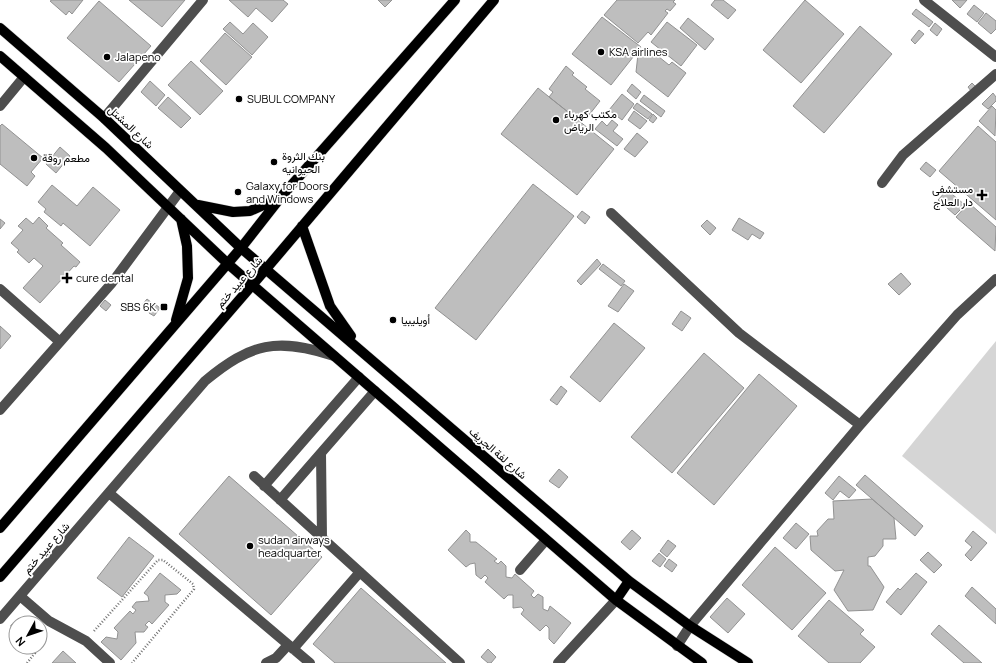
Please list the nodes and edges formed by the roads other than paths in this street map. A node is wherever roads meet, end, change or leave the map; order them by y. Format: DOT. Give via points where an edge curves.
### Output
graph roads {
  1 [pos="203,0"];
  2 [pos="455,0"];
  3 [pos="494,0"];
  4 [pos="924,0"];
  5 [pos="0,28"];
  6 [pos="0,56"];
  7 [pos="996,57"];
  8 [pos="996,74"];
  9 [pos="24,77"];
  10 [pos="0,106"];
  11 [pos="104,118"];
  12 [pos="882,183"];
  13 [pos="180,191"];
  14 [pos="281,197"];
  15 [pos="198,205"];
  16 [pos="169,206"];
  17 [pos="610,213"];
  18 [pos="181,219"];
  19 [pos="302,226"];
  20 [pos="241,248"];
  21 [pos="227,263"];
  22 [pos="266,269"];
  23 [pos="996,278"];
  24 [pos="252,285"];
  25 [pos="0,289"];
  26 [pos="176,323"];
  27 [pos="60,342"];
  28 [pos="361,351"];
  29 [pos="335,356"];
  30 [pos="359,378"];
  31 [pos="375,391"];
  32 [pos="0,410"];
  33 [pos="860,425"];
  34 [pos="321,453"];
  35 [pos="254,476"];
  36 [pos="264,486"];
  37 [pos="109,493"];
  38 [pos="280,500"];
  39 [pos="0,528"];
  40 [pos="322,538"];
  41 [pos="546,540"];
  42 [pos="520,570"];
  43 [pos="360,572"];
  44 [pos="0,577"];
  45 [pos="629,581"];
  46 [pos="20,596"];
  47 [pos="616,600"];
  48 [pos="0,619"];
  49 [pos="690,626"];
  50 [pos="677,646"];
  51 [pos="291,647"];
  52 [pos="110,663"];
  53 [pos="266,663"];
  54 [pos="310,663"];
  55 [pos="460,663"];
  56 [pos="558,663"];
  57 [pos="702,663"];
  58 [pos="748,663"];
  1 -- 11 [label="street"];
  2 -- 14 [label="main road, شارع عبيد ختم"];
  3 -- 19 [label="main road, شارع عبيد ختم"];
  4 -- 7 [label="street"];
  5 -- 11 [label="main road, شارع المشتل"];
  6 -- 9 [label="main road"];
  8 -- 12 [label="street" via="903,155"];
  9 -- 10 [label="street"];
  9 -- 16 [label="main road"];
  11 -- 13 [label="main road, شارع المشتل"];
  13 -- 15 [label="main road, شارع المشتل"];
  13 -- 16 [label="street"];
  14 -- 15 [label="main road" via="250,211 233,212"];
  14 -- 20 [label="main road, شارع عبيد ختم"];
  15 -- 20 [label="main road, شارع المشتل"];
  16 -- 18 [label="main road"];
  16 -- 27 [label="street" via="111,284"];
  17 -- 33 [label="street" via="739,333"];
  18 -- 21 [label="main road"];
  18 -- 26 [label="main road" via="187,246 188,278"];
  19 -- 22 [label="main road, شارع عبيد ختم"];
  19 -- 28 [label="main road" via="330,306"];
  20 -- 21 [label="main road, شارع عبيد ختم"];
  20 -- 22 [label="main road, شارع لفة الجريف"];
  21 -- 24 [label="main road"];
  21 -- 26 [label="main road, شارع عبيد ختم"];
  22 -- 24 [label="main road, شارع عبيد ختم"];
  22 -- 28 [label="main road, شارع لفة الجريف"];
  23 -- 33 [label="street" via="957,315"];
  24 -- 29 [label="main road"];
  24 -- 44 [label="main road, شارع عبيد ختم"];
  25 -- 27 [label="street"];
  26 -- 39 [label="main road, شارع عبيد ختم"];
  27 -- 32 [label="street"];
  28 -- 45 [label="main road, شارع لفة الجريف"];
  29 -- 30 [label="main road"];
  29 -- 37 [label="street, شارع عبيد ختم" via="306,346 274,345 245,353 224,365 205,381"];
  30 -- 31 [label="main road"];
  30 -- 36 [label="street"];
  31 -- 34 [label="street"];
  31 -- 41 [label="main road"];
  33 -- 49 [label="street"];
  34 -- 38 [label="street"];
  34 -- 40 [label="street"];
  35 -- 36 [label="street"];
  36 -- 38 [label="street"];
  37 -- 46 [label="street, شارع عبيد ختم"];
  37 -- 51 [label="street"];
  38 -- 40 [label="street"];
  40 -- 43 [label="street"];
  41 -- 42 [label="street"];
  41 -- 47 [label="main road"];
  43 -- 51 [label="street"];
  43 -- 55 [label="street"];
  45 -- 47 [label="main road"];
  45 -- 49 [label="main road, شارع لفة الجريف"];
  46 -- 48 [label="street, شارع عبيد ختم"];
  46 -- 52 [label="street" via="50,621 86,641"];
  47 -- 50 [label="main road"];
  47 -- 56 [label="street"];
  49 -- 50 [label="street"];
  49 -- 58 [label="main road, شارع لفة الجريف"];
  50 -- 57 [label="main road"];
  51 -- 53 [label="street"];
  51 -- 54 [label="street"];
}
